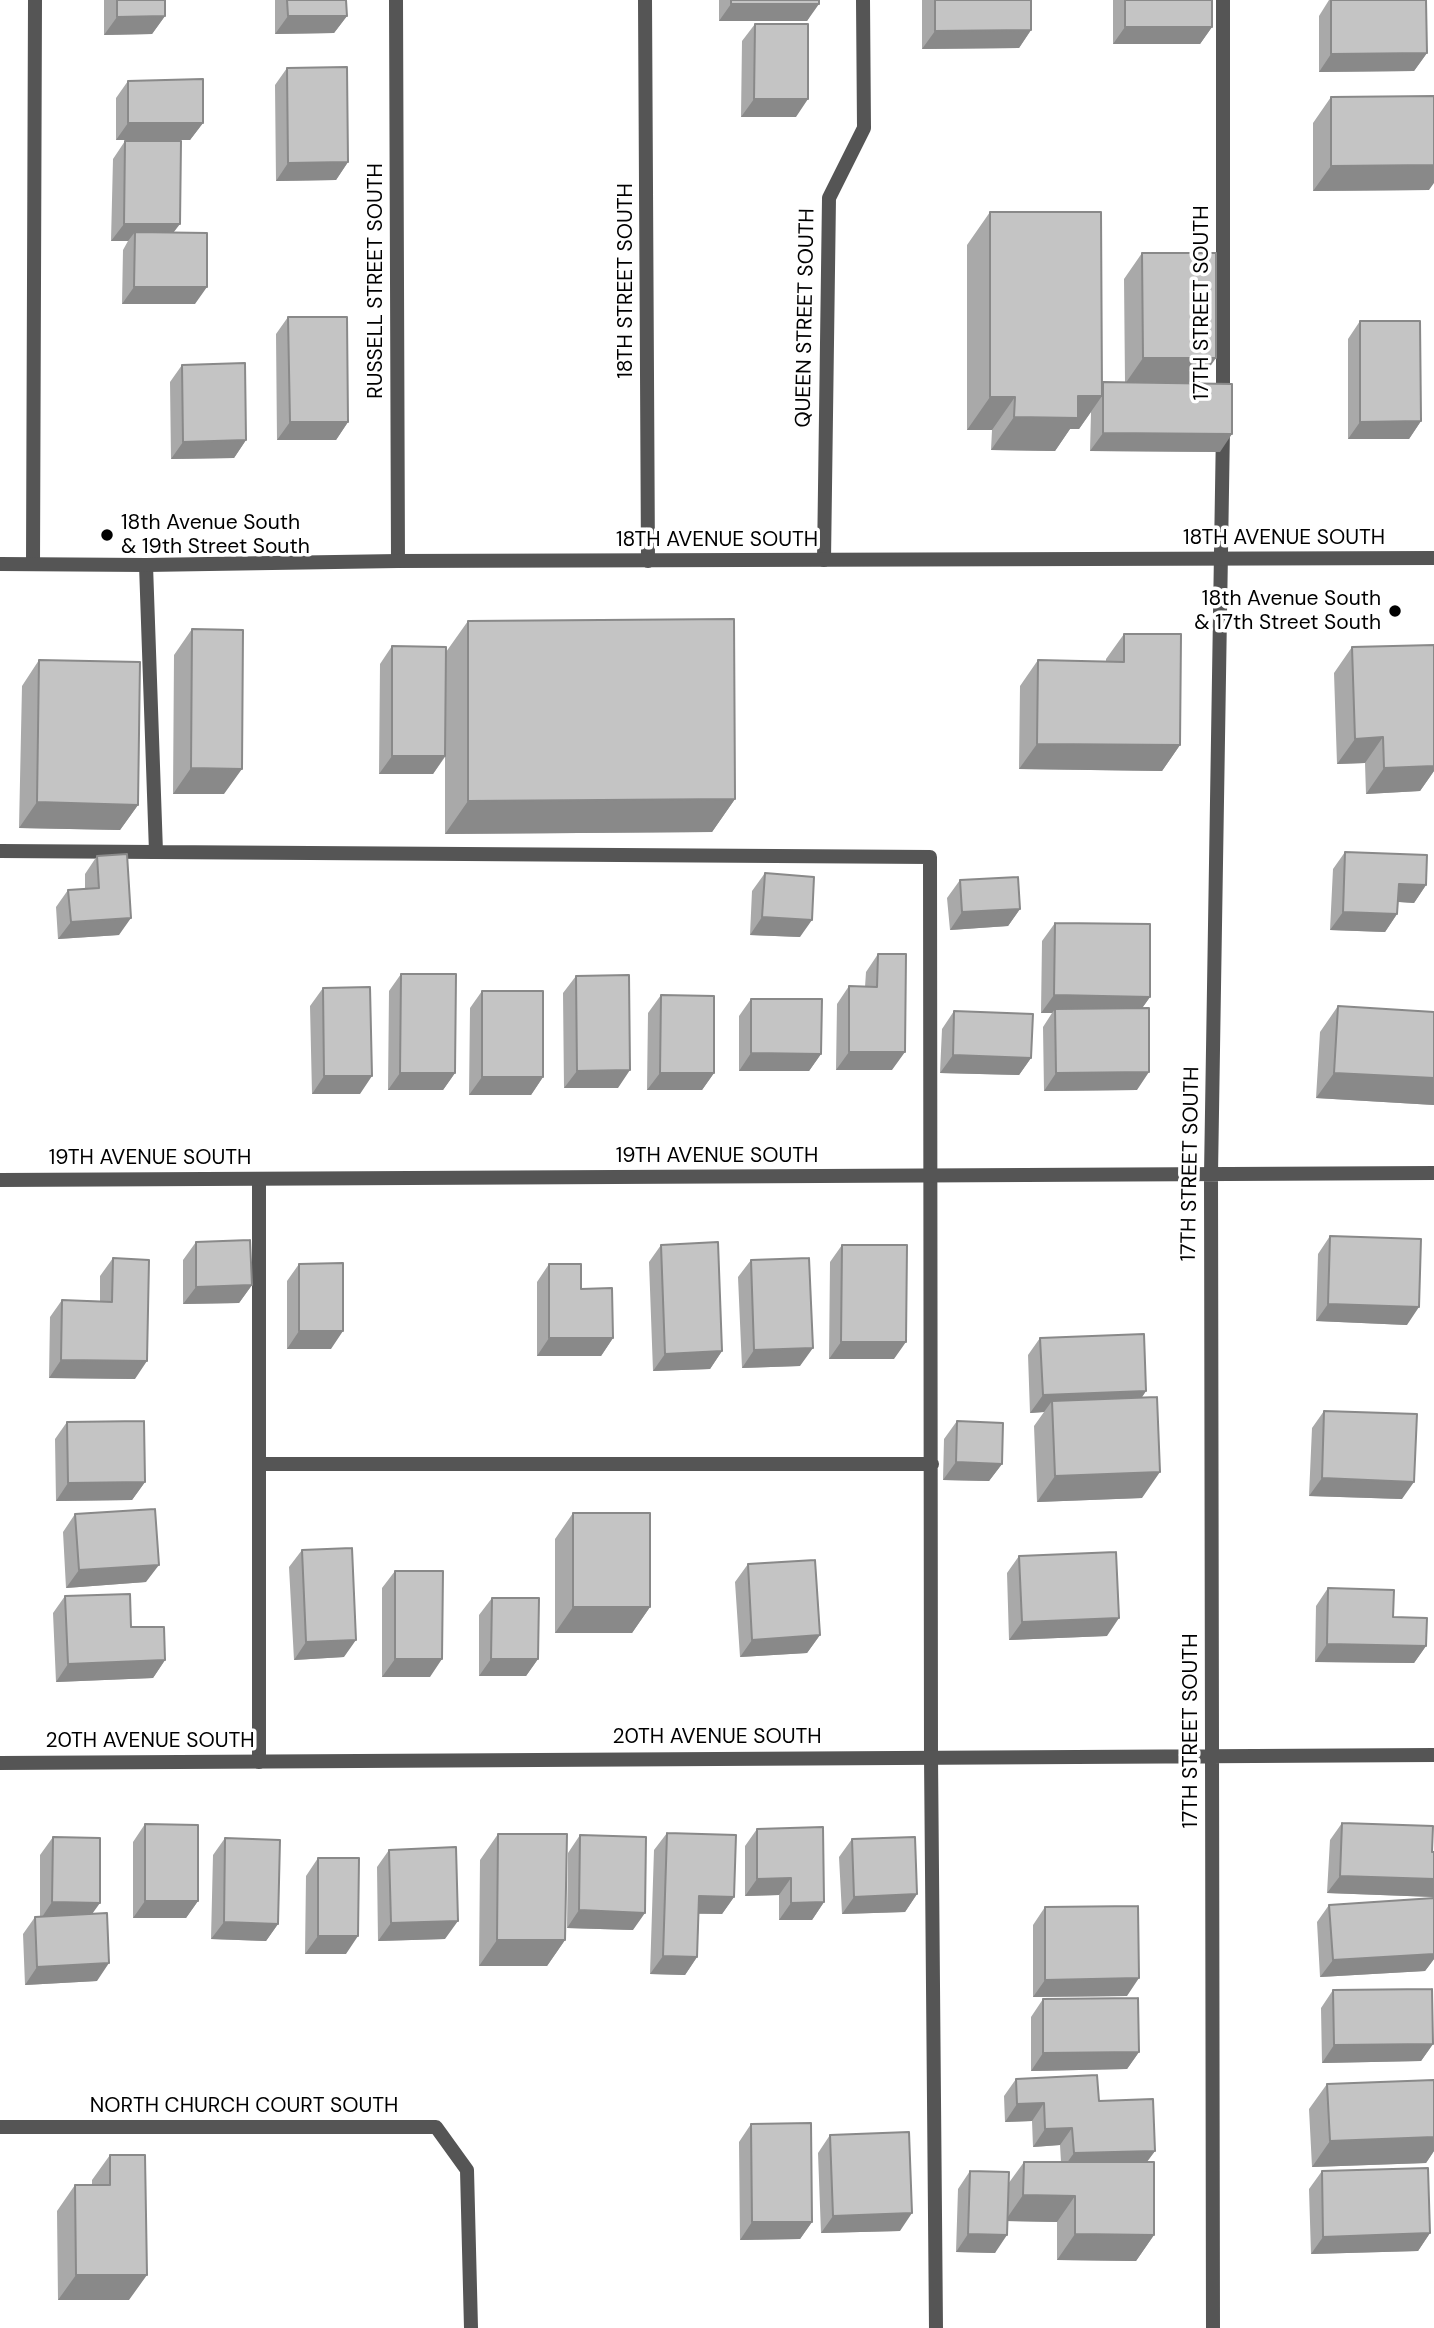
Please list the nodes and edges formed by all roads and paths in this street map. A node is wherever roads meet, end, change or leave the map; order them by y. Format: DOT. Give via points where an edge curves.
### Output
graph roads {
  1 [pos="35,0"];
  2 [pos="396,0"];
  3 [pos="645,0"];
  4 [pos="863,0"];
  5 [pos="1223,0"];
  6 [pos="1434,558"];
  7 [pos="1222,559"];
  8 [pos="824,560"];
  9 [pos="398,561"];
  10 [pos="649,561"];
  11 [pos="0,564"];
  12 [pos="33,564"];
  13 [pos="146,565"];
  14 [pos="0,851"];
  15 [pos="156,852"];
  16 [pos="1434,1173"];
  17 [pos="1211,1174"];
  18 [pos="932,1176"];
  19 [pos="259,1179"];
  20 [pos="0,1180"];
  21 [pos="259,1464"];
  22 [pos="932,1464"];
  23 [pos="1212,1755"];
  24 [pos="1434,1755"];
  25 [pos="931,1757"];
  26 [pos="259,1762"];
  27 [pos="0,1763"];
  28 [pos="0,2127"];
  29 [pos="471,2328"];
  30 [pos="936,2328"];
  31 [pos="1213,2328"];
  1 -- 12 [label="street"];
  2 -- 9 [label="street, RUSSELL STREET SOUTH"];
  3 -- 10 [label="street, 18TH STREET SOUTH"];
  4 -- 8 [label="street, QUEEN STREET SOUTH" via="864,128 829,198"];
  5 -- 7 [label="street, 17TH STREET SOUTH"];
  6 -- 7 [label="street, 18TH AVENUE SOUTH"];
  7 -- 8 [label="street, 18TH AVENUE SOUTH"];
  7 -- 17 [label="street, 17TH STREET SOUTH"];
  8 -- 10 [label="street, 18TH AVENUE SOUTH"];
  9 -- 10 [label="street, 18TH AVENUE SOUTH"];
  9 -- 13 [label="street, 18TH AVENUE SOUTH"];
  11 -- 12 [label="street, 18TH AVENUE SOUTH"];
  12 -- 13 [label="street, 18TH AVENUE SOUTH"];
  13 -- 15 [label="street"];
  14 -- 15 [label="street"];
  15 -- 18 [label="street" via="930,857"];
  16 -- 17 [label="street, 19TH AVENUE SOUTH"];
  17 -- 18 [label="street, 19TH AVENUE SOUTH"];
  17 -- 23 [label="street, 17TH STREET SOUTH"];
  18 -- 19 [label="street, 19TH AVENUE SOUTH"];
  18 -- 22 [label="street"];
  19 -- 20 [label="street, 19TH AVENUE SOUTH"];
  19 -- 21 [label="street"];
  21 -- 22 [label="street"];
  21 -- 26 [label="street"];
  22 -- 25 [label="street"];
  23 -- 24 [label="street, 20TH AVENUE SOUTH"];
  23 -- 25 [label="street, 20TH AVENUE SOUTH"];
  23 -- 31 [label="street, 17TH STREET SOUTH"];
  25 -- 26 [label="street, 20TH AVENUE SOUTH"];
  25 -- 30 [label="street"];
  26 -- 27 [label="street, 20TH AVENUE SOUTH"];
  28 -- 29 [label="street, NORTH CHURCH COURT SOUTH" via="436,2127 467,2170"];
}
